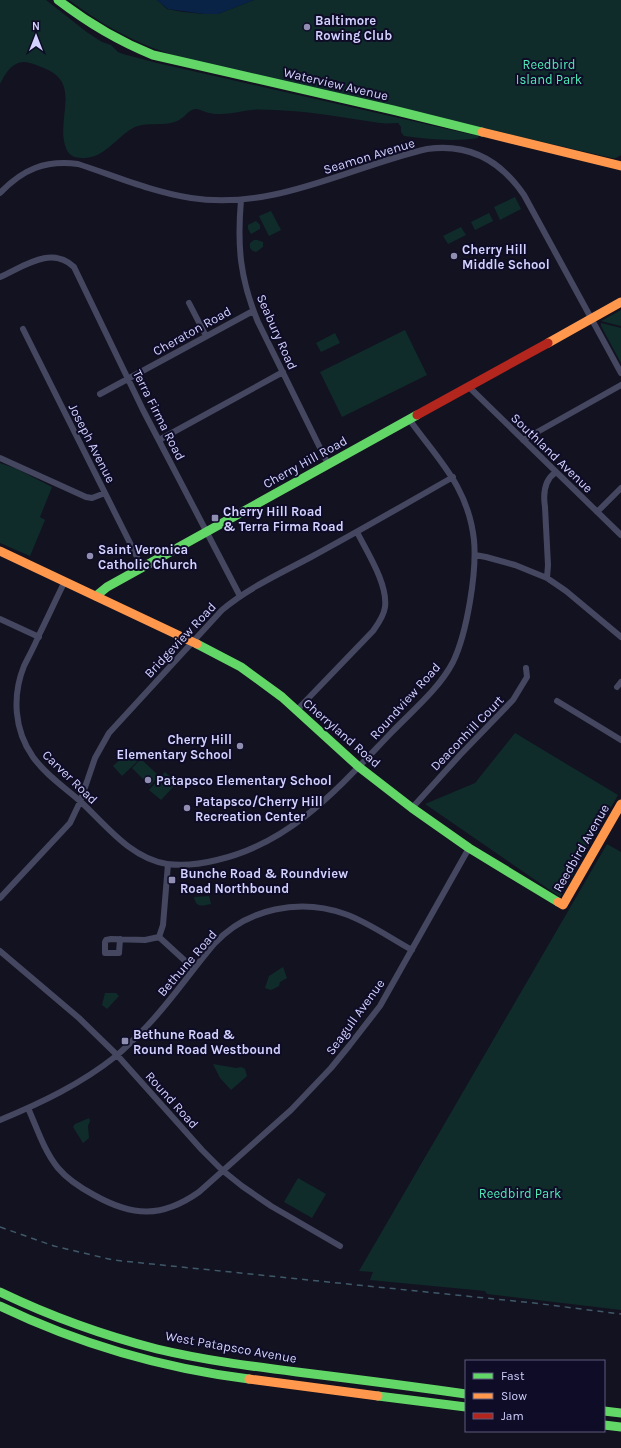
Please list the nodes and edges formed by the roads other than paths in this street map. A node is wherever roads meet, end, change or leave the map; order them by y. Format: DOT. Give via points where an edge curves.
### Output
graph roads {
  1 [pos="58,0"];
  2 [pos="621,166"];
  3 [pos="0,193"];
  4 [pos="241,200"];
  5 [pos="0,277"];
  6 [pos="621,302"];
  7 [pos="189,303"];
  8 [pos="253,311"];
  9 [pos="591,318"];
  10 [pos="23,329"];
  11 [pos="206,336"];
  12 [pos="283,372"];
  13 [pos="621,373"];
  14 [pos="128,379"];
  15 [pos="621,385"];
  16 [pos="468,386"];
  17 [pos="100,394"];
  18 [pos="410,418"];
  19 [pos="159,440"];
  20 [pos="523,440"];
  21 [pos="0,458"];
  22 [pos="328,464"];
  23 [pos="556,472"];
  24 [pos="453,477"];
  25 [pos="621,488"];
  26 [pos="105,493"];
  27 [pos="597,512"];
  28 [pos="207,531"];
  29 [pos="357,532"];
  30 [pos="621,536"];
  31 [pos="0,551"];
  32 [pos="475,555"];
  33 [pos="142,567"];
  34 [pos="547,578"];
  35 [pos="65,580"];
  36 [pos="96,596"];
  37 [pos="240,596"];
  38 [pos="0,619"];
  39 [pos="39,636"];
  40 [pos="621,637"];
  41 [pos="194,642"];
  42 [pos="526,668"];
  43 [pos="557,701"];
  44 [pos="296,711"];
  45 [pos="621,740"];
  46 [pos="359,767"];
  47 [pos="80,802"];
  48 [pos="621,804"];
  49 [pos="412,808"];
  50 [pos="469,848"];
  51 [pos="168,864"];
  52 [pos="0,898"];
  53 [pos="563,904"];
  54 [pos="159,938"];
  55 [pos="120,939"];
  56 [pos="412,950"];
  57 [pos="0,951"];
  58 [pos="194,969"];
  59 [pos="117,1055"];
  60 [pos="28,1108"];
  61 [pos="0,1120"];
  62 [pos="222,1170"];
  63 [pos="340,1246"];
  64 [pos="0,1292"];
  65 [pos="0,1306"];
  66 [pos="465,1394"];
  67 [pos="465,1407"];
  68 [pos="605,1411"];
  69 [pos="621,1413"];
  70 [pos="605,1425"];
  71 [pos="621,1427"];
  1 -- 2 [label="main road, Waterview Avenue" via="112,37 154,55"];
  3 -- 4 [label="street, Seamon Avenue" via="28,170 55,163 67,163 78,164 172,195 207,200"];
  4 -- 8 [label="street, Seabury Road" via="238,232 240,258 245,287"];
  4 -- 9 [label="street, Seamon Avenue" via="295,190 427,150 450,148 475,154 499,166 516,183"];
  5 -- 14 [label="street, Terra Firma Road" via="39,259 56,257 68,261 77,272"];
  6 -- 9 [label="main road, Cherry Hill Road"];
  7 -- 11 [label="street"];
  8 -- 11 [label="street, Cheraton Road"];
  8 -- 12 [label="street, Seabury Road"];
  9 -- 13 [label="street, Seamon Avenue"];
  9 -- 16 [label="main road, Cherry Hill Road"];
  10 -- 26 [label="street, Joseph Avenue"];
  11 -- 14 [label="street, Cheraton Road"];
  12 -- 19 [label="street"];
  12 -- 22 [label="street, Seabury Road"];
  14 -- 17 [label="street, Cheraton Road"];
  14 -- 19 [label="street, Terra Firma Road"];
  15 -- 20 [label="street"];
  16 -- 18 [label="main road, Cherry Hill Road"];
  16 -- 20 [label="street, Southland Avenue"];
  18 -- 22 [label="main road, Cherry Hill Road"];
  18 -- 24 [label="street, Roundview Road"];
  19 -- 28 [label="street, Terra Firma Road"];
  20 -- 23 [label="street, Southland Avenue"];
  21 -- 26 [label="street" via="86,497 92,498"];
  22 -- 28 [label="main road, Cherry Hill Road"];
  23 -- 27 [label="street, Southland Avenue"];
  23 -- 34 [label="street" via="549,477 544,498"];
  24 -- 29 [label="street, Bridgeview Road"];
  24 -- 32 [label="street, Roundview Road" via="468,511"];
  25 -- 27 [label="street"];
  26 -- 33 [label="street, Joseph Avenue"];
  27 -- 30 [label="street, Southland Avenue"];
  28 -- 33 [label="main road, Cherry Hill Road"];
  28 -- 37 [label="street, Terra Firma Road"];
  29 -- 37 [label="street, Bridgeview Road"];
  29 -- 44 [label="street" via="379,577 384,591 385,606 373,631"];
  31 -- 35 [label="main road"];
  32 -- 34 [label="street" via="515,565"];
  32 -- 46 [label="street, Roundview Road" via="464,631 453,661 436,686"];
  33 -- 36 [label="main road, Cherry Hill Road"];
  34 -- 40 [label="street"];
  35 -- 36 [label="main road"];
  35 -- 39 [label="street, Carver Road"];
  36 -- 41 [label="main road, Cherryland Road"];
  37 -- 41 [label="street, Bridgeview Road" via="222,610"];
  38 -- 39 [label="street"];
  39 -- 47 [label="street, Carver Road" via="20,680 17,694 18,722 22,737 34,758"];
  41 -- 44 [label="main road, Cherryland Road" via="256,677"];
  41 -- 47 [label="street, Bridgeview Road" via="109,733 95,758"];
  42 -- 49 [label="street, Deaconhill Court" via="524,683 513,700"];
  43 -- 45 [label="street"];
  44 -- 46 [label="main road, Cherryland Road"];
  46 -- 49 [label="main road, Cherryland Road"];
  46 -- 51 [label="street, Roundview Road" via="306,816 258,847 209,862"];
  47 -- 51 [label="street, Carver Road" via="133,850 144,857"];
  47 -- 52 [label="street, Bridgeview Road" via="62,834"];
  48 -- 53 [label="main road, Reedbird Avenue"];
  49 -- 50 [label="main road, Cherryland Road"];
  50 -- 53 [label="main road, Cherryland Road"];
  50 -- 56 [label="street, Seagull Avenue"];
  51 -- 54 [label="street" via="163,925"];
  54 -- 55 [label="street"];
  54 -- 58 [label="street"];
  56 -- 58 [label="street, Bethune Road" via="346,914 317,907 289,907 262,913 236,925 215,944"];
  56 -- 62 [label="street, Seagull Avenue" via="380,1006 331,1068 291,1110"];
  57 -- 59 [label="street, Round Road" via="79,1018"];
  58 -- 59 [label="street, Bethune Road" via="148,1025"];
  59 -- 60 [label="street, Bethune Road" via="73,1086"];
  59 -- 62 [label="street, Round Road"];
  60 -- 61 [label="street, Bethune Road"];
  60 -- 62 [label="street, Seagull Avenue" via="50,1156 65,1176 77,1186 121,1208 147,1212 176,1206 199,1192"];
  62 -- 63 [label="street, Round Road" via="271,1206"];
  64 -- 66 [label="main road, West Patapsco Avenue" via="82,1326 179,1354"];
  65 -- 67 [label="main road, West Patapsco Avenue" via="78,1339 177,1367 220,1375"];
  68 -- 69 [label="main road"];
  70 -- 71 [label="main road"];
}
